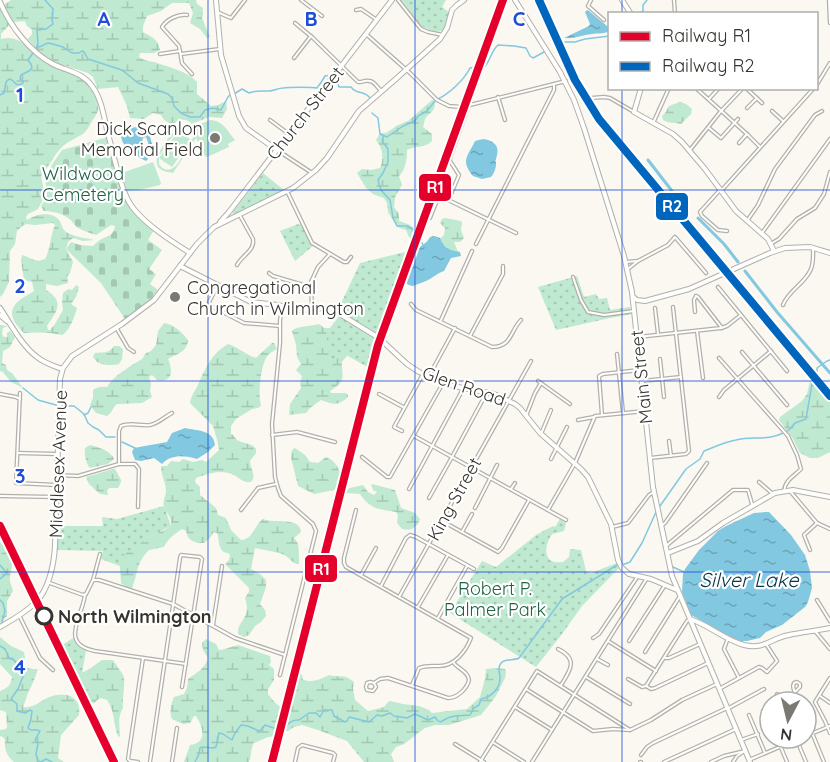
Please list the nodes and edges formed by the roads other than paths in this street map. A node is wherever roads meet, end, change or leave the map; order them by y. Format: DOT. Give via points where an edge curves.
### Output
graph roads {
  1 [pos="216,0"];
  2 [pos="245,0"];
  3 [pos="301,0"];
  4 [pos="392,0"];
  5 [pos="398,0"];
  6 [pos="464,0"];
  7 [pos="515,0"];
  8 [pos="591,0"];
  9 [pos="829,0"];
  10 [pos="0,2"];
  11 [pos="356,10"];
  12 [pos="217,12"];
  13 [pos="187,15"];
  14 [pos="322,16"];
  15 [pos="377,20"];
  16 [pos="604,20"];
  17 [pos="295,23"];
  18 [pos="830,23"];
  19 [pos="366,34"];
  20 [pos="443,35"];
  21 [pos="311,36"];
  22 [pos="220,49"];
  23 [pos="181,52"];
  24 [pos="160,54"];
  25 [pos="294,58"];
  26 [pos="830,63"];
  27 [pos="342,65"];
  28 [pos="406,70"];
  29 [pos="192,74"];
  30 [pos="566,81"];
  31 [pos="818,82"];
  32 [pos="555,84"];
  33 [pos="640,90"];
  34 [pos="668,90"];
  35 [pos="699,90"];
  36 [pos="717,90"];
  37 [pos="742,90"];
  38 [pos="747,90"];
  39 [pos="812,90"];
  40 [pos="382,92"];
  41 [pos="498,98"];
  42 [pos="591,98"];
  43 [pos="757,98"];
  44 [pos="709,99"];
  45 [pos="762,104"];
  46 [pos="469,105"];
  47 [pos="747,108"];
  48 [pos="721,111"];
  49 [pos="772,111"];
  50 [pos="822,111"];
  51 [pos="634,112"];
  52 [pos="738,119"];
  53 [pos="270,120"];
  54 [pos="505,120"];
  55 [pos="783,122"];
  56 [pos="653,123"];
  57 [pos="734,123"];
  58 [pos="709,128"];
  59 [pos="289,134"];
  60 [pos="747,134"];
  61 [pos="830,138"];
  62 [pos="739,143"];
  63 [pos="759,147"];
  64 [pos="277,150"];
  65 [pos="690,151"];
  66 [pos="830,172"];
  67 [pos="313,173"];
  68 [pos="720,190"];
  69 [pos="288,191"];
  70 [pos="449,200"];
  71 [pos="229,212"];
  72 [pos="238,215"];
  73 [pos="430,218"];
  74 [pos="488,219"];
  75 [pos="747,221"];
  76 [pos="217,225"];
  77 [pos="727,231"];
  78 [pos="516,232"];
  79 [pos="762,233"];
  80 [pos="771,243"];
  81 [pos="476,244"];
  82 [pos="813,248"];
  83 [pos="472,251"];
  84 [pos="774,251"];
  85 [pos="190,253"];
  86 [pos="830,253"];
  87 [pos="330,254"];
  88 [pos="351,257"];
  89 [pos="638,261"];
  90 [pos="626,262"];
  91 [pos="237,265"];
  92 [pos="180,266"];
  93 [pos="503,266"];
  94 [pos="628,269"];
  95 [pos="268,273"];
  96 [pos="706,273"];
  97 [pos="573,277"];
  98 [pos="218,285"];
  99 [pos="310,287"];
  100 [pos="718,287"];
  101 [pos="664,296"];
  102 [pos="633,297"];
  103 [pos="645,301"];
  104 [pos="411,304"];
  105 [pos="783,305"];
  106 [pos="283,306"];
  107 [pos="673,307"];
  108 [pos="655,308"];
  109 [pos="312,309"];
  110 [pos="634,311"];
  111 [pos="1,312"];
  112 [pos="695,312"];
  113 [pos="741,315"];
  114 [pos="521,320"];
  115 [pos="440,321"];
  116 [pos="280,326"];
  117 [pos="116,328"];
  118 [pos="455,328"];
  119 [pos="722,328"];
  120 [pos="697,331"];
  121 [pos="676,333"];
  122 [pos="658,335"];
  123 [pos="470,336"];
  124 [pos="637,337"];
  125 [pos="771,351"];
  126 [pos="135,352"];
  127 [pos="742,352"];
  128 [pos="617,354"];
  129 [pos="719,357"];
  130 [pos="660,359"];
  131 [pos="531,361"];
  132 [pos="754,365"];
  133 [pos="62,369"];
  134 [pos="640,370"];
  135 [pos="787,371"];
  136 [pos="619,373"];
  137 [pos="423,374"];
  138 [pos="429,377"];
  139 [pos="681,377"];
  140 [pos="662,378"];
  141 [pos="703,378"];
  142 [pos="737,379"];
  143 [pos="642,381"];
  144 [pos="443,383"];
  145 [pos="463,389"];
  146 [pos="487,392"];
  147 [pos="20,393"];
  148 [pos="0,394"];
  149 [pos="379,394"];
  150 [pos="664,397"];
  151 [pos="719,397"];
  152 [pos="20,399"];
  153 [pos="509,401"];
  154 [pos="570,404"];
  155 [pos="787,405"];
  156 [pos="404,408"];
  157 [pos="551,410"];
  158 [pos="645,411"];
  159 [pos="172,413"];
  160 [pos="623,413"];
  161 [pos="602,415"];
  162 [pos="526,416"];
  163 [pos="594,417"];
  164 [pos="578,420"];
  165 [pos="567,427"];
  166 [pos="402,431"];
  167 [pos="541,434"];
  168 [pos="272,435"];
  169 [pos="414,436"];
  170 [pos="669,441"];
  171 [pos="335,442"];
  172 [pos="432,446"];
  173 [pos="557,448"];
  174 [pos="17,453"];
  175 [pos="57,454"];
  176 [pos="671,456"];
  177 [pos="362,457"];
  178 [pos="452,457"];
  179 [pos="650,458"];
  180 [pos="551,459"];
  181 [pos="575,463"];
  182 [pos="707,463"];
  183 [pos="119,464"];
  184 [pos="497,465"];
  185 [pos="471,468"];
  186 [pos="56,475"];
  187 [pos="491,479"];
  188 [pos="276,483"];
  189 [pos="514,483"];
  190 [pos="759,483"];
  191 [pos="56,485"];
  192 [pos="409,489"];
  193 [pos="511,489"];
  194 [pos="787,490"];
  195 [pos="654,492"];
  196 [pos="773,494"];
  197 [pos="0,496"];
  198 [pos="56,497"];
  199 [pos="830,497"];
  200 [pos="429,498"];
  201 [pos="530,500"];
  202 [pos="138,507"];
  203 [pos="753,507"];
  204 [pos="475,508"];
  205 [pos="241,510"];
  206 [pos="356,510"];
  207 [pos="548,510"];
  208 [pos="472,514"];
  209 [pos="566,520"];
  210 [pos="442,521"];
  211 [pos="817,524"];
  212 [pos="661,526"];
  213 [pos="612,527"];
  214 [pos="830,530"];
  215 [pos="462,531"];
  216 [pos="429,544"];
  217 [pos="666,546"];
  218 [pos="376,548"];
  219 [pos="810,550"];
  220 [pos="100,554"];
  221 [pos="668,554"];
  222 [pos="449,555"];
  223 [pos="222,566"];
  224 [pos="467,566"];
  225 [pos="474,569"];
  226 [pos="361,576"];
  227 [pos="638,576"];
  228 [pos="647,578"];
  229 [pos="93,580"];
  230 [pos="47,582"];
  231 [pos="665,585"];
  232 [pos="380,586"];
  233 [pos="677,590"];
  234 [pos="85,595"];
  235 [pos="680,596"];
  236 [pos="399,597"];
  237 [pos="817,600"];
  238 [pos="173,604"];
  239 [pos="418,607"];
  240 [pos="19,615"];
  241 [pos="194,616"];
  242 [pos="438,618"];
  243 [pos="690,619"];
  244 [pos="830,621"];
  245 [pos="213,626"];
  246 [pos="0,627"];
  247 [pos="830,628"];
  248 [pos="815,631"];
  249 [pos="728,638"];
  250 [pos="593,639"];
  251 [pos="608,641"];
  252 [pos="629,641"];
  253 [pos="700,644"];
  254 [pos="766,644"];
  255 [pos="558,649"];
  256 [pos="830,649"];
  257 [pos="645,651"];
  258 [pos="285,655"];
  259 [pos="143,658"];
  260 [pos="665,658"];
  261 [pos="597,659"];
  262 [pos="164,661"];
  263 [pos="453,661"];
  264 [pos="708,663"];
  265 [pos="187,664"];
  266 [pos="608,665"];
  267 [pos="53,670"];
  268 [pos="656,671"];
  269 [pos="280,675"];
  270 [pos="585,676"];
  271 [pos="739,678"];
  272 [pos="628,679"];
  273 [pos="830,679"];
  274 [pos="374,683"];
  275 [pos="717,684"];
  276 [pos="412,685"];
  277 [pos="561,686"];
  278 [pos="182,687"];
  279 [pos="644,687"];
  280 [pos="526,689"];
  281 [pos="719,689"];
  282 [pos="764,689"];
  283 [pos="574,694"];
  284 [pos="819,696"];
  285 [pos="830,703"];
  286 [pos="630,704"];
  287 [pos="514,707"];
  288 [pos="727,709"];
  289 [pos="563,712"];
  290 [pos="749,715"];
  291 [pos="829,726"];
  292 [pos="177,728"];
  293 [pos="736,729"];
  294 [pos="552,730"];
  295 [pos="630,730"];
  296 [pos="830,733"];
  297 [pos="758,734"];
  298 [pos="741,740"];
  299 [pos="493,742"];
  300 [pos="455,744"];
  301 [pos="818,748"];
  302 [pos="764,750"];
  303 [pos="772,750"];
  304 [pos="745,751"];
  305 [pos="765,753"];
  306 [pos="641,755"];
  307 [pos="482,761"];
  308 [pos="749,761"];
  309 [pos="138,762"];
  310 [pos="150,762"];
  311 [pos="172,762"];
  312 [pos="295,762"];
  313 [pos="333,762"];
  314 [pos="524,762"];
  315 [pos="532,762"];
  316 [pos="664,762"];
  317 [pos="711,762"];
  318 [pos="732,762"];
  319 [pos="824,762"];
  1 -- 12 [label="street"];
  2 -- 12 [label="street" via="231,18"];
  3 -- 14 [label="street"];
  4 -- 15 [label="street, Church Street"];
  5 -- 20 [label="street" via="421,29"];
  6 -- 20 [label="street, Middlesex Avenue" via="452,10"];
  7 -- 30 [label="street, Main Street"];
  8 -- 16 [label="street" via="588,5"];
  9 -- 18 [label="street"];
  10 -- 85 [label="street" via="9,20 35,51 90,83 100,102 128,200 150,224"];
  11 -- 15 [label="street" via="361,9"];
  12 -- 22 [label="street"];
  13 -- 23 [label="street" via="177,16 162,26"];
  15 -- 19 [label="street, Church Street"];
  17 -- 21 [label="street"];
  19 -- 27 [label="street, Church Street"];
  19 -- 28 [label="street"];
  20 -- 28 [label="street, Middlesex Avenue"];
  21 -- 25 [label="street"];
  21 -- 27 [label="street"];
  22 -- 23 [label="street"];
  22 -- 64 [label="street" via="242,124"];
  23 -- 24 [label="street"];
  23 -- 29 [label="street" via="182,63"];
  26 -- 31 [label="street"];
  27 -- 40 [label="street" via="359,82 369,80"];
  27 -- 59 [label="street, Church Street"];
  28 -- 40 [label="street, Middlesex Avenue"];
  28 -- 46 [label="street" via="440,103 454,107"];
  30 -- 32 [label="street"];
  30 -- 90 [label="street, Main Street"];
  32 -- 41 [label="street"];
  32 -- 74 [label="street"];
  33 -- 51 [label="street"];
  34 -- 56 [label="street"];
  35 -- 44 [label="street"];
  36 -- 44 [label="street"];
  37 -- 48 [label="street"];
  38 -- 43 [label="street"];
  39 -- 55 [label="street"];
  40 -- 67 [label="street, Middlesex Avenue" via="357,113"];
  41 -- 46 [label="street"];
  41 -- 54 [label="street"];
  42 -- 51 [label="street" via="610,98"];
  43 -- 45 [label="street"];
  43 -- 47 [label="street"];
  44 -- 48 [label="street"];
  46 -- 70 [label="street" via="450,158 459,175"];
  48 -- 57 [label="street"];
  48 -- 58 [label="street"];
  49 -- 55 [label="street"];
  50 -- 75 [label="street" via="775,169"];
  51 -- 56 [label="street"];
  52 -- 57 [label="street"];
  53 -- 59 [label="street"];
  55 -- 63 [label="street"];
  56 -- 65 [label="street"];
  57 -- 58 [label="street" via="721,138"];
  57 -- 60 [label="street"];
  58 -- 65 [label="street"];
  59 -- 64 [label="street, Church Street"];
  60 -- 62 [label="street"];
  60 -- 63 [label="street"];
  61 -- 79 [label="street"];
  63 -- 68 [label="street"];
  64 -- 67 [label="street"];
  64 -- 71 [label="street, Church Street"];
  65 -- 68 [label="street"];
  66 -- 80 [label="street" via="815,208"];
  67 -- 69 [label="street, Middlesex Avenue"];
  68 -- 75 [label="street"];
  68 -- 77 [label="street" via="700,212 718,230"];
  69 -- 72 [label="street, Middlesex Avenue"];
  69 -- 87 [label="street" via="312,242"];
  70 -- 73 [label="street" via="438,198"];
  70 -- 74 [label="street"];
  71 -- 72 [label="street"];
  71 -- 76 [label="street, Church Street"];
  72 -- 76 [label="street, Middlesex Avenue"];
  72 -- 91 [label="street" via="254,242"];
  74 -- 78 [label="street"];
  74 -- 81 [label="street"];
  75 -- 79 [label="street"];
  76 -- 85 [label="street, Middlesex Avenue"];
  79 -- 80 [label="street"];
  80 -- 84 [label="street"];
  82 -- 84 [label="street"];
  82 -- 86 [label="street"];
  82 -- 105 [label="street" via="811,270"];
  83 -- 115 [label="street"];
  84 -- 101 [label="street"];
  85 -- 92 [label="street, Middlesex Avenue"];
  87 -- 88 [label="street" via="345,263"];
  87 -- 99 [label="street"];
  89 -- 90 [label="street"];
  89 -- 94 [label="street"];
  89 -- 96 [label="street" via="675,237"];
  90 -- 94 [label="street, Main Street"];
  92 -- 98 [label="street, Glen Road"];
  92 -- 117 [label="street, Middlesex Avenue" via="154,300"];
  93 -- 123 [label="street"];
  94 -- 102 [label="street, Main Street"];
  95 -- 99 [label="street"];
  97 -- 110 [label="street" via="588,312 607,315"];
  98 -- 106 [label="street, Glen Road" via="251,302"];
  98 -- 116 [label="street" via="209,302 212,307 244,323"];
  99 -- 109 [label="street"];
  100 -- 113 [label="street"];
  101 -- 102 [label="street"];
  101 -- 103 [label="street"];
  102 -- 103 [label="street"];
  102 -- 110 [label="street, Main Street"];
  103 -- 110 [label="street" via="638,303"];
  104 -- 115 [label="street"];
  106 -- 109 [label="street, Glen Road"];
  106 -- 116 [label="street"];
  107 -- 121 [label="street"];
  108 -- 122 [label="street"];
  109 -- 137 [label="street, Glen Road" via="341,314"];
  110 -- 124 [label="street, Main Street"];
  111 -- 133 [label="street" via="35,356"];
  112 -- 119 [label="street" via="696,296"];
  113 -- 119 [label="street"];
  113 -- 125 [label="street"];
  114 -- 123 [label="street" via="508,341 500,346 490,347"];
  115 -- 118 [label="street"];
  116 -- 168 [label="street"];
  117 -- 126 [label="street" via="128,348"];
  117 -- 133 [label="street, Middlesex Avenue" via="72,356"];
  118 -- 123 [label="street"];
  118 -- 138 [label="street"];
  119 -- 120 [label="street"];
  120 -- 121 [label="street"];
  120 -- 141 [label="street"];
  121 -- 122 [label="street"];
  121 -- 139 [label="street"];
  122 -- 124 [label="street"];
  124 -- 134 [label="street, Main Street"];
  125 -- 132 [label="street"];
  125 -- 135 [label="street"];
  127 -- 132 [label="street"];
  128 -- 136 [label="street"];
  129 -- 142 [label="street"];
  130 -- 140 [label="street"];
  131 -- 153 [label="street, King Street"];
  132 -- 142 [label="street"];
  132 -- 155 [label="street"];
  133 -- 175 [label="street, Middlesex Avenue"];
  134 -- 136 [label="street"];
  134 -- 143 [label="street, Main Street"];
  136 -- 160 [label="street"];
  136 -- 161 [label="street" via="599,376"];
  137 -- 138 [label="street, Glen Road"];
  137 -- 156 [label="street"];
  138 -- 144 [label="street, Glen Road"];
  139 -- 140 [label="street"];
  139 -- 176 [label="street" via="688,453"];
  140 -- 143 [label="street"];
  140 -- 150 [label="street"];
  142 -- 151 [label="street"];
  142 -- 194 [label="street" via="794,448 801,470 789,479 784,488"];
  143 -- 158 [label="street, Main Street"];
  144 -- 145 [label="street, Glen Road"];
  144 -- 169 [label="street"];
  145 -- 146 [label="street, Glen Road"];
  145 -- 172 [label="street"];
  146 -- 153 [label="street, Glen Road"];
  146 -- 178 [label="street"];
  147 -- 152 [label="street"];
  148 -- 152 [label="street"];
  149 -- 156 [label="street"];
  152 -- 174 [label="street"];
  153 -- 162 [label="street, Glen Road"];
  153 -- 185 [label="street, King Street"];
  154 -- 162 [label="street" via="540,382"];
  156 -- 166 [label="street" via="394,427"];
  157 -- 167 [label="street"];
  158 -- 160 [label="street"];
  158 -- 179 [label="street, Main Street"];
  159 -- 183 [label="street" via="154,424 121,426"];
  160 -- 161 [label="street"];
  161 -- 163 [label="street"];
  162 -- 167 [label="street, Glen Road"];
  163 -- 164 [label="street"];
  163 -- 181 [label="street"];
  165 -- 173 [label="street"];
  167 -- 173 [label="street, Glen Road"];
  168 -- 171 [label="street" via="297,432"];
  168 -- 188 [label="street"];
  169 -- 172 [label="street"];
  169 -- 177 [label="street" via="389,478"];
  170 -- 176 [label="street"];
  172 -- 178 [label="street"];
  172 -- 192 [label="street"];
  173 -- 180 [label="street"];
  173 -- 181 [label="street, Glen Road"];
  174 -- 175 [label="street"];
  174 -- 191 [label="street" via="16,483"];
  175 -- 186 [label="street, Middlesex Avenue"];
  176 -- 179 [label="street"];
  178 -- 185 [label="street"];
  178 -- 200 [label="street"];
  179 -- 195 [label="street, Main Street"];
  181 -- 207 [label="street"];
  181 -- 213 [label="street, Glen Road" via="588,477"];
  182 -- 212 [label="street"];
  183 -- 186 [label="street" via="80,476"];
  183 -- 202 [label="street" via="138,467"];
  184 -- 187 [label="street"];
  185 -- 187 [label="street"];
  185 -- 210 [label="street, King Street"];
  186 -- 191 [label="street, Middlesex Avenue"];
  187 -- 193 [label="street"];
  187 -- 204 [label="street"];
  188 -- 205 [label="street" via="258,487"];
  188 -- 258 [label="street" via="282,497 316,531"];
  189 -- 193 [label="street"];
  190 -- 196 [label="street"];
  191 -- 198 [label="street, Middlesex Avenue"];
  193 -- 201 [label="street"];
  194 -- 196 [label="street"];
  194 -- 199 [label="street"];
  194 -- 211 [label="street"];
  195 -- 212 [label="street, Main Street"];
  195 -- 213 [label="street" via="628,523"];
  196 -- 203 [label="street"];
  197 -- 198 [label="street"];
  198 -- 230 [label="street, Middlesex Avenue" via="54,556"];
  201 -- 207 [label="street"];
  201 -- 215 [label="street" via="498,552"];
  203 -- 217 [label="street" via="748,490 736,489"];
  203 -- 221 [label="street" via="699,541"];
  206 -- 226 [label="street" via="344,563"];
  207 -- 209 [label="street"];
  208 -- 215 [label="street"];
  210 -- 215 [label="street"];
  210 -- 216 [label="street, King Street"];
  211 -- 214 [label="street"];
  211 -- 219 [label="street" via="804,535"];
  212 -- 217 [label="street, Main Street"];
  213 -- 227 [label="street, Glen Road" via="620,565 627,573"];
  216 -- 222 [label="street"];
  216 -- 232 [label="street" via="411,535 406,538"];
  216 -- 236 [label="street, King Street"];
  217 -- 221 [label="street, Main Street"];
  218 -- 226 [label="street"];
  220 -- 229 [label="street"];
  221 -- 233 [label="street, Main Street"];
  222 -- 224 [label="street"];
  222 -- 239 [label="street"];
  223 -- 245 [label="street"];
  224 -- 225 [label="street"];
  224 -- 242 [label="street"];
  226 -- 232 [label="street"];
  227 -- 228 [label="street"];
  227 -- 250 [label="street"];
  228 -- 231 [label="street"];
  228 -- 251 [label="street"];
  229 -- 234 [label="street"];
  229 -- 238 [label="street"];
  230 -- 234 [label="street"];
  230 -- 240 [label="street, Middlesex Avenue" via="38,600"];
  231 -- 233 [label="street"];
  231 -- 252 [label="street"];
  232 -- 236 [label="street"];
  233 -- 235 [label="street, Main Street"];
  234 -- 259 [label="street" via="74,631 78,642 87,649"];
  235 -- 243 [label="street, Main Street"];
  235 -- 257 [label="street"];
  236 -- 239 [label="street"];
  237 -- 244 [label="street"];
  238 -- 241 [label="street"];
  238 -- 241 [label="street" via="180,555 198,557 201,559"];
  238 -- 262 [label="street"];
  239 -- 242 [label="street"];
  240 -- 246 [label="street, Middlesex Avenue"];
  240 -- 267 [label="street" via="40,658"];
  241 -- 245 [label="street"];
  241 -- 265 [label="street"];
  242 -- 263 [label="street" via="471,638 462,655"];
  243 -- 249 [label="street"];
  243 -- 253 [label="street, Main Street"];
  243 -- 260 [label="street"];
  245 -- 258 [label="street" via="237,639"];
  247 -- 248 [label="street"];
  248 -- 254 [label="street" via="785,635"];
  248 -- 256 [label="street"];
  249 -- 254 [label="street" via="745,645"];
  249 -- 271 [label="street" via="724,649"];
  251 -- 261 [label="street"];
  251 -- 268 [label="street"];
  253 -- 260 [label="street"];
  253 -- 264 [label="street, Main Street"];
  254 -- 271 [label="street" via="777,661 767,672 760,667"];
  255 -- 277 [label="street" via="571,663"];
  258 -- 269 [label="street"];
  259 -- 262 [label="street"];
  259 -- 309 [label="street" via="128,760"];
  260 -- 268 [label="street"];
  261 -- 266 [label="street"];
  261 -- 270 [label="street"];
  262 -- 265 [label="street"];
  262 -- 310 [label="street"];
  263 -- 276 [label="street" via="443,666 420,667"];
  263 -- 276 [label="street" via="469,679 455,697"];
  264 -- 275 [label="street, Main Street"];
  264 -- 279 [label="street" via="654,688"];
  265 -- 278 [label="street"];
  268 -- 279 [label="street"];
  270 -- 283 [label="street"];
  270 -- 286 [label="street"];
  271 -- 281 [label="street"];
  272 -- 279 [label="street"];
  273 -- 284 [label="street"];
  274 -- 276 [label="street" via="388,678"];
  275 -- 281 [label="street, Main Street"];
  275 -- 295 [label="street"];
  277 -- 280 [label="street" via="537,670"];
  277 -- 283 [label="street"];
  280 -- 287 [label="street"];
  280 -- 289 [label="street"];
  281 -- 288 [label="street, Main Street"];
  282 -- 288 [label="street"];
  283 -- 289 [label="street"];
  283 -- 295 [label="street"];
  284 -- 285 [label="street"];
  284 -- 291 [label="street" via="816,704"];
  287 -- 294 [label="street"];
  287 -- 299 [label="street"];
  288 -- 293 [label="street, Main Street"];
  288 -- 306 [label="street" via="656,741"];
  289 -- 294 [label="street"];
  289 -- 295 [label="street" via="596,732"];
  290 -- 297 [label="street"];
  291 -- 296 [label="street"];
  292 -- 311 [label="street"];
  293 -- 298 [label="street, Main Street"];
  293 -- 316 [label="street"];
  294 -- 315 [label="street"];
  297 -- 298 [label="street"];
  298 -- 304 [label="street, Main Street"];
  299 -- 307 [label="street"];
  299 -- 314 [label="street"];
  300 -- 307 [label="street"];
  301 -- 319 [label="street"];
  302 -- 305 [label="street"];
  303 -- 305 [label="street"];
  304 -- 308 [label="street, Main Street"];
  304 -- 317 [label="street"];
  304 -- 318 [label="street"];
  305 -- 308 [label="street"];
  312 -- 313 [label="street" via="302,745 331,752"];
}
